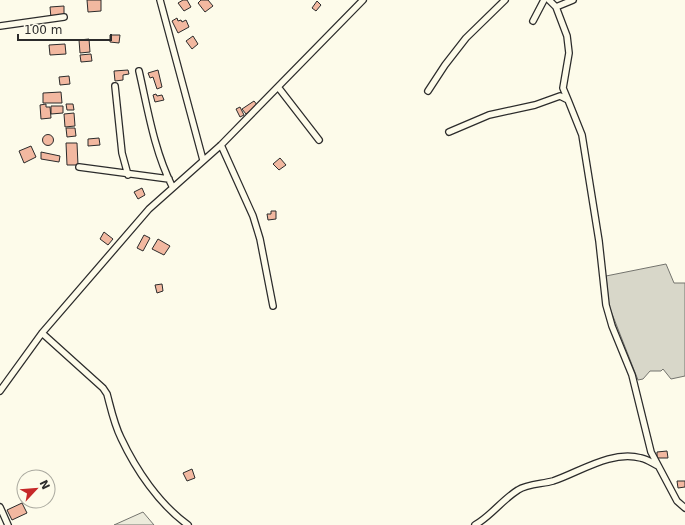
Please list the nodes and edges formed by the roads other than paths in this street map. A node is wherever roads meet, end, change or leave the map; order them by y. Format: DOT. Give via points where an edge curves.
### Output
graph roads {
  1 [pos="160,0"];
  2 [pos="363,0"];
  3 [pos="505,0"];
  4 [pos="544,0"];
  5 [pos="549,0"];
  6 [pos="573,0"];
  7 [pos="556,7"];
  8 [pos="64,16"];
  9 [pos="533,21"];
  10 [pos="0,26"];
  11 [pos="139,71"];
  12 [pos="115,86"];
  13 [pos="278,87"];
  14 [pos="428,91"];
  15 [pos="568,100"];
  16 [pos="449,132"];
  17 [pos="319,140"];
  18 [pos="221,145"];
  19 [pos="203,160"];
  20 [pos="79,167"];
  21 [pos="128,175"];
  22 [pos="169,179"];
  23 [pos="172,186"];
  24 [pos="273,306"];
  25 [pos="42,333"];
  26 [pos="0,391"];
  27 [pos="658,466"];
  28 [pos="0,507"];
  29 [pos="685,508"];
  30 [pos="8,525"];
  31 [pos="188,525"];
  32 [pos="475,525"];
  1 -- 19 [label="street"];
  2 -- 13 [label="street"];
  3 -- 14 [label="street" via="466,38"];
  4 -- 9 [label="street"];
  5 -- 7 [label="street"];
  6 -- 7 [label="street"];
  7 -- 15 [label="street" via="568,36 569,53 563,88"];
  8 -- 10 [label="street"];
  11 -- 22 [label="street" via="156,145"];
  12 -- 21 [label="street" via="122,153"];
  13 -- 17 [label="street"];
  13 -- 18 [label="street"];
  15 -- 16 [label="street" via="560,96 535,105 489,115"];
  15 -- 27 [label="street" via="582,135 599,241 606,305 632,376 651,452"];
  18 -- 19 [label="street"];
  18 -- 24 [label="street" via="254,216"];
  19 -- 23 [label="street"];
  20 -- 21 [label="street"];
  21 -- 22 [label="street"];
  22 -- 23 [label="street"];
  23 -- 25 [label="street" via="130,229"];
  25 -- 26 [label="street"];
  25 -- 31 [label="street" via="103,388 120,438 142,475 159,498"];
  27 -- 29 [label="street" via="677,501"];
  27 -- 32 [label="street" via="632,456 595,464 551,481 519,489"];
  28 -- 30 [label="street"];
}
